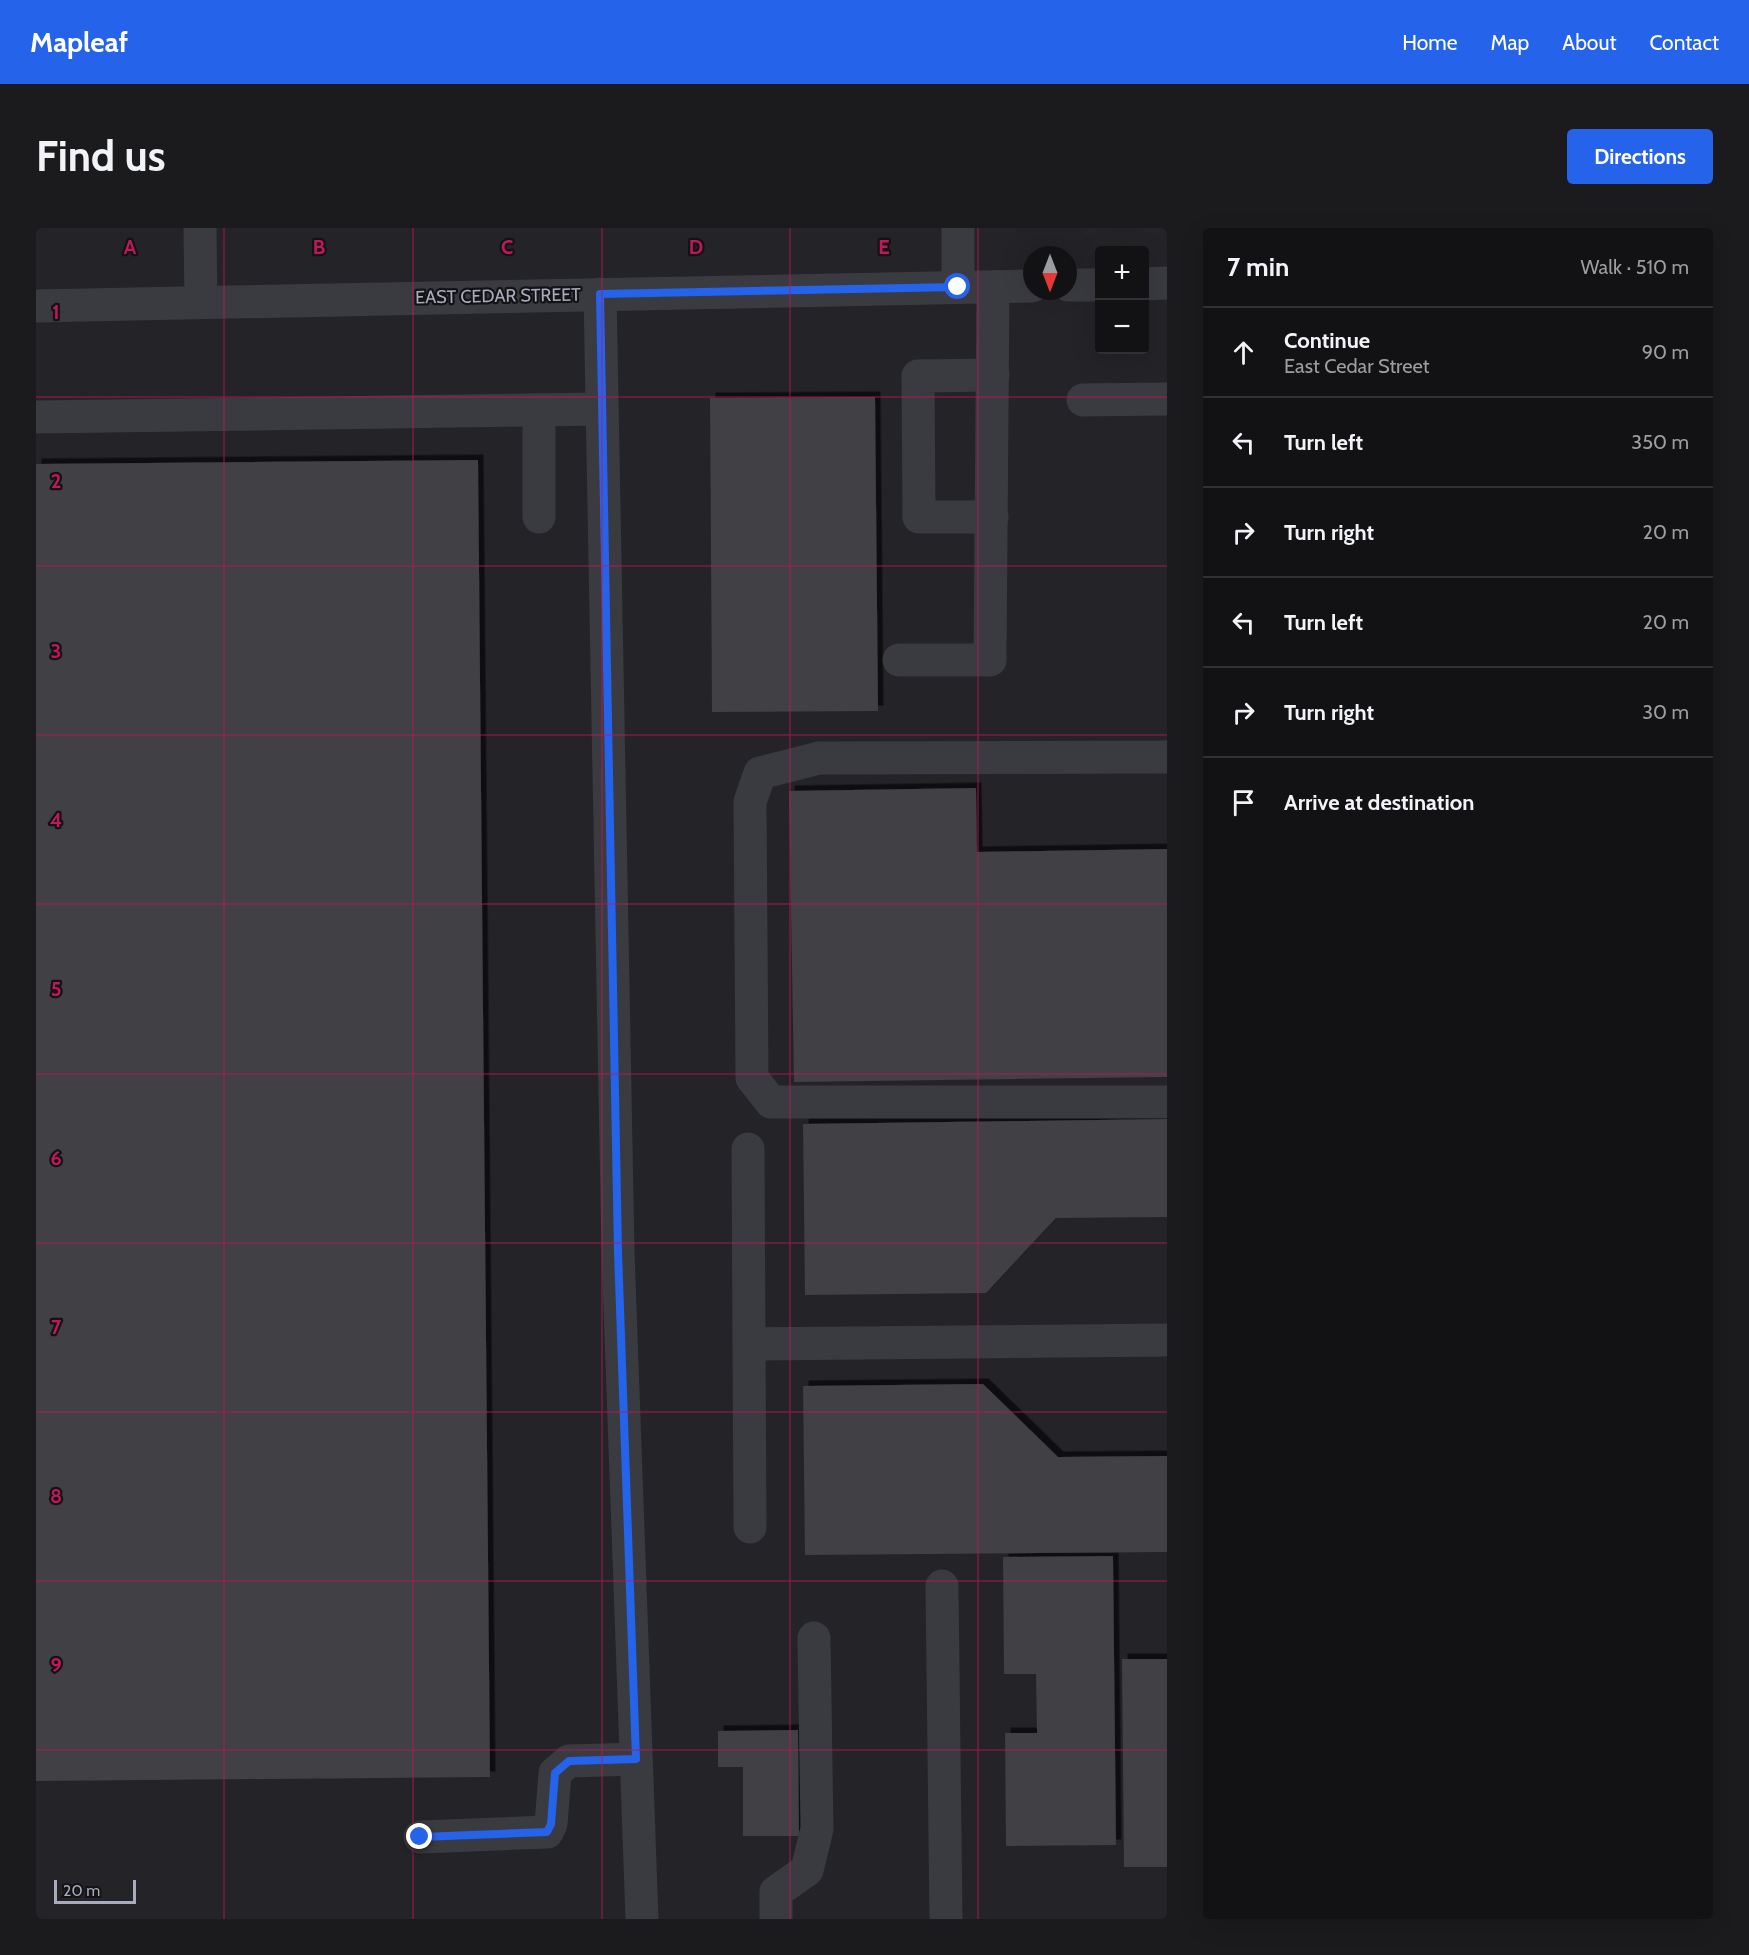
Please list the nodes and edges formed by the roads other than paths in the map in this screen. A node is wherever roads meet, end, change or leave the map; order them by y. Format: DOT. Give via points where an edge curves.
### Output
graph roads {
  1 [pos="200,228"];
  2 [pos="958,228"];
  3 [pos="1167,283"];
  4 [pos="1149,284"];
  5 [pos="1077,285"];
  6 [pos="1095,285"];
  7 [pos="1023,286"];
  8 [pos="958,287"];
  9 [pos="993,287"];
  10 [pos="600,294"];
  11 [pos="201,303"];
  12 [pos="36,306"];
  13 [pos="993,375"];
  14 [pos="1167,399"];
  15 [pos="1083,400"];
  16 [pos="602,409"];
  17 [pos="539,410"];
  18 [pos="36,417"];
  19 [pos="539,517"];
  20 [pos="992,517"];
  21 [pos="899,660"];
  22 [pos="1167,757"];
  23 [pos="1167,1102"];
  24 [pos="748,1149"];
  25 [pos="1167,1340"];
  26 [pos="749,1344"];
  27 [pos="750,1527"];
  28 [pos="942,1586"];
  29 [pos="814,1638"];
  30 [pos="636,1759"];
  31 [pos="420,1837"];
  32 [pos="642,1919"];
  33 [pos="776,1919"];
  34 [pos="946,1919"];
  1 -- 11 [label="street"];
  2 -- 8 [label="street"];
  3 -- 4 [label="street"];
  5 -- 6 [label="street"];
  7 -- 9 [label="street, EAST CEDAR STREET"];
  8 -- 9 [label="street, EAST CEDAR STREET"];
  8 -- 10 [label="street, EAST CEDAR STREET"];
  9 -- 13 [label="street"];
  10 -- 11 [label="street, EAST CEDAR STREET"];
  10 -- 16 [label="street"];
  11 -- 12 [label="street, EAST CEDAR STREET"];
  13 -- 20 [label="street"];
  13 -- 20 [label="street" via="918,376 919,517"];
  14 -- 15 [label="street"];
  16 -- 17 [label="street"];
  16 -- 30 [label="street" via="618,1252"];
  17 -- 18 [label="street"];
  17 -- 19 [label="street"];
  20 -- 21 [label="street" via="990,660"];
  22 -- 23 [label="street" via="819,758 760,773 750,802 752,1078 771,1102"];
  24 -- 26 [label="street"];
  25 -- 26 [label="street"];
  26 -- 27 [label="street"];
  28 -- 34 [label="street"];
  29 -- 33 [label="street" via="817,1829 807,1870 776,1892"];
  30 -- 31 [label="street" via="569,1761 555,1773 547,1832"];
  30 -- 32 [label="street"];
}
